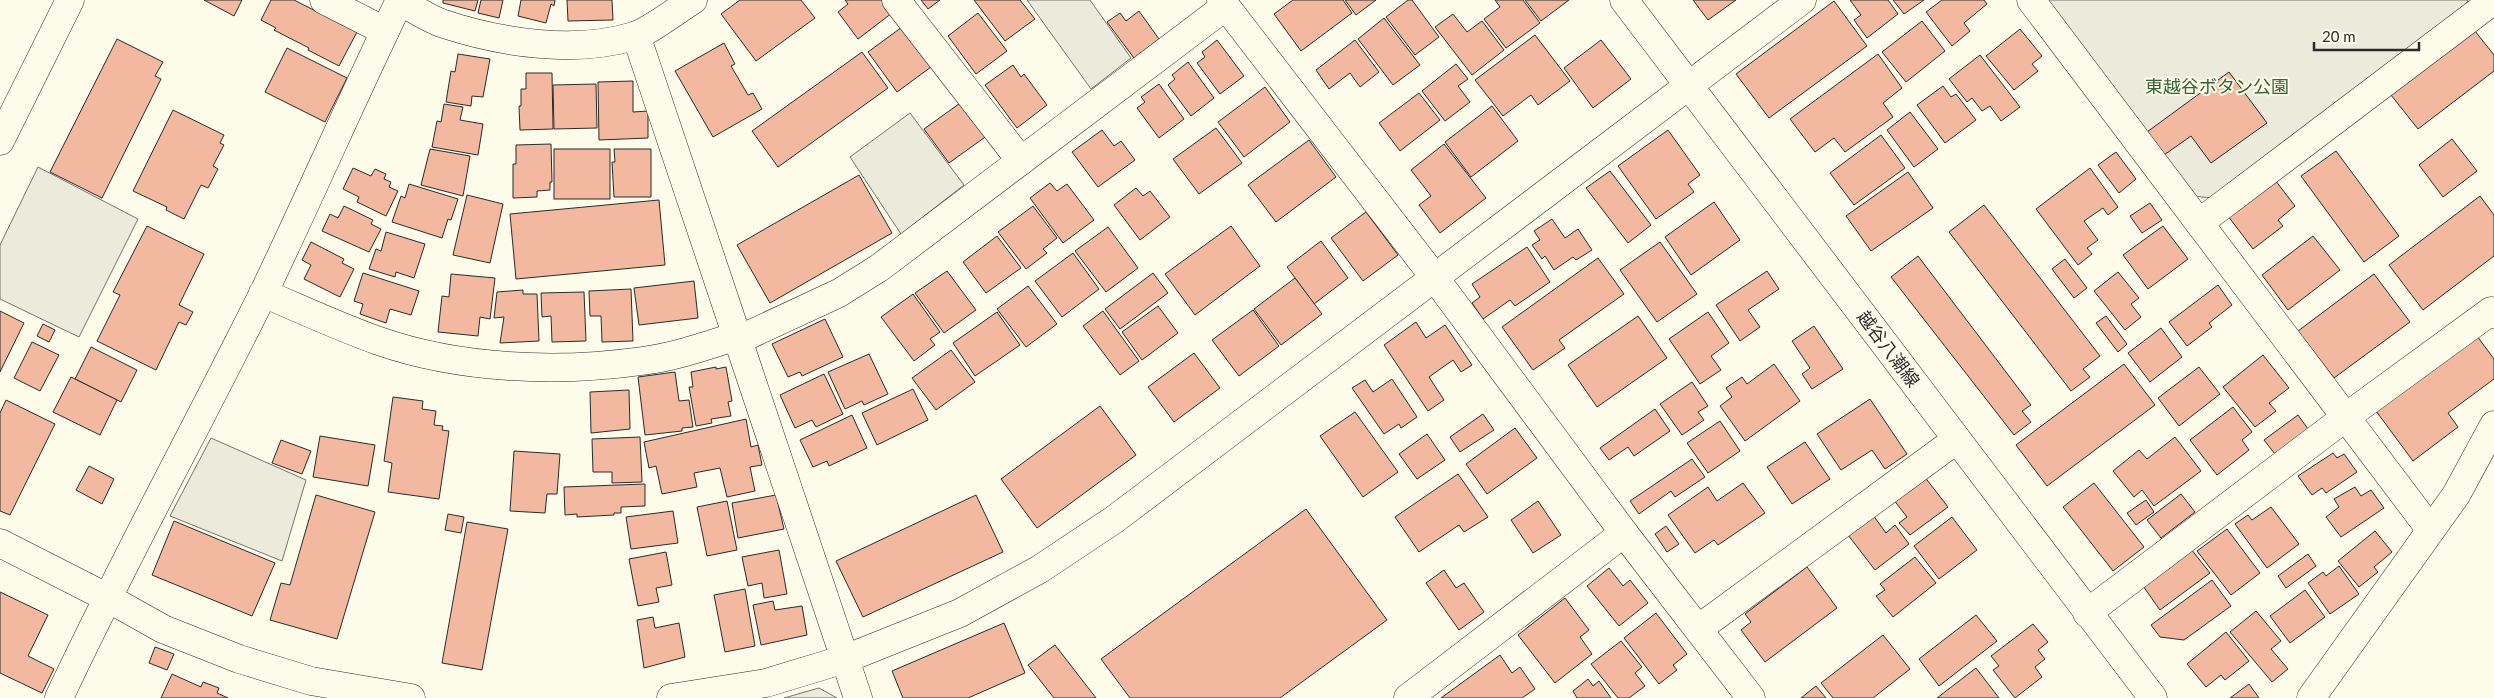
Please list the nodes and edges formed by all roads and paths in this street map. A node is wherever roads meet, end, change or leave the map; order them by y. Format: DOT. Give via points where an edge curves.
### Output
graph roads {
  1 [pos="70,0"];
  2 [pos="324,0"];
  3 [pos="693,0"];
  4 [pos="896,0"];
  5 [pos="1624,0"];
  6 [pos="1802,0"];
  7 [pos="2031,0"];
  8 [pos="2494,0"];
  9 [pos="400,1"];
  10 [pos="1224,3"];
  11 [pos="386,31"];
  12 [pos="636,35"];
  13 [pos="1689,85"];
  14 [pos="3,127"];
  15 [pos="1021,161"];
  16 [pos="2199,223"];
  17 [pos="1435,278"];
  18 [pos="263,293"];
  19 [pos="2494,314"];
  20 [pos="738,338"];
  21 [pos="2346,417"];
  22 [pos="2494,425"];
  23 [pos="1956,440"];
  24 [pos="2430,529"];
  25 [pos="1624,533"];
  26 [pos="0,543"];
  27 [pos="106,597"];
  28 [pos="2087,612"];
  29 [pos="1698,629"];
  30 [pos="845,658"];
  31 [pos="59,698"];
  32 [pos="411,698"];
  33 [pos="671,698"];
  34 [pos="858,698"];
  35 [pos="1408,698"];
  36 [pos="1751,698"];
  37 [pos="2153,698"];
  38 [pos="2311,698"];
  1 -- 14 [label="street"];
  2 -- 11 [label="street"];
  3 -- 12 [label="street"];
  4 -- 15 [label="street"];
  5 -- 13 [label="street, 越谷八潮線"];
  6 -- 13 [label="street"];
  7 -- 16 [label="street"];
  8 -- 16 [label="street"];
  9 -- 11 [label="street"];
  9 -- 12 [label="street" via="443,24 530,45 599,43"];
  10 -- 15 [label="street"];
  10 -- 17 [label="street"];
  11 -- 18 [label="street"];
  12 -- 20 [label="street"];
  13 -- 17 [label="street"];
  13 -- 23 [label="street, 越谷八潮線"];
  15 -- 20 [label="street" via="879,268 839,292"];
  16 -- 21 [label="street"];
  17 -- 25 [label="street"];
  17 -- 30 [label="street" via="1114,519 1040,569 960,612"];
  18 -- 20 [label="street" via="379,341 444,359 506,365 588,367 642,361"];
  18 -- 27 [label="street" via="140,538"];
  19 -- 21 [label="street" via="2491,311"];
  20 -- 30 [label="street"];
  21 -- 24 [label="street"];
  21 -- 28 [label="street"];
  22 -- 24 [label="street" via="2456,495"];
  23 -- 28 [label="street, 越谷八潮線"];
  23 -- 29 [label="street"];
  24 -- 38 [label="street"];
  25 -- 29 [label="street"];
  25 -- 35 [label="street"];
  26 -- 27 [label="street"];
  27 -- 31 [label="street"];
  27 -- 32 [label="street" via="163,629 239,659 311,681"];
  28 -- 37 [label="street, 越谷八潮線"];
  29 -- 36 [label="street"];
  30 -- 33 [label="street" via="766,683"];
  30 -- 34 [label="street"];
}
